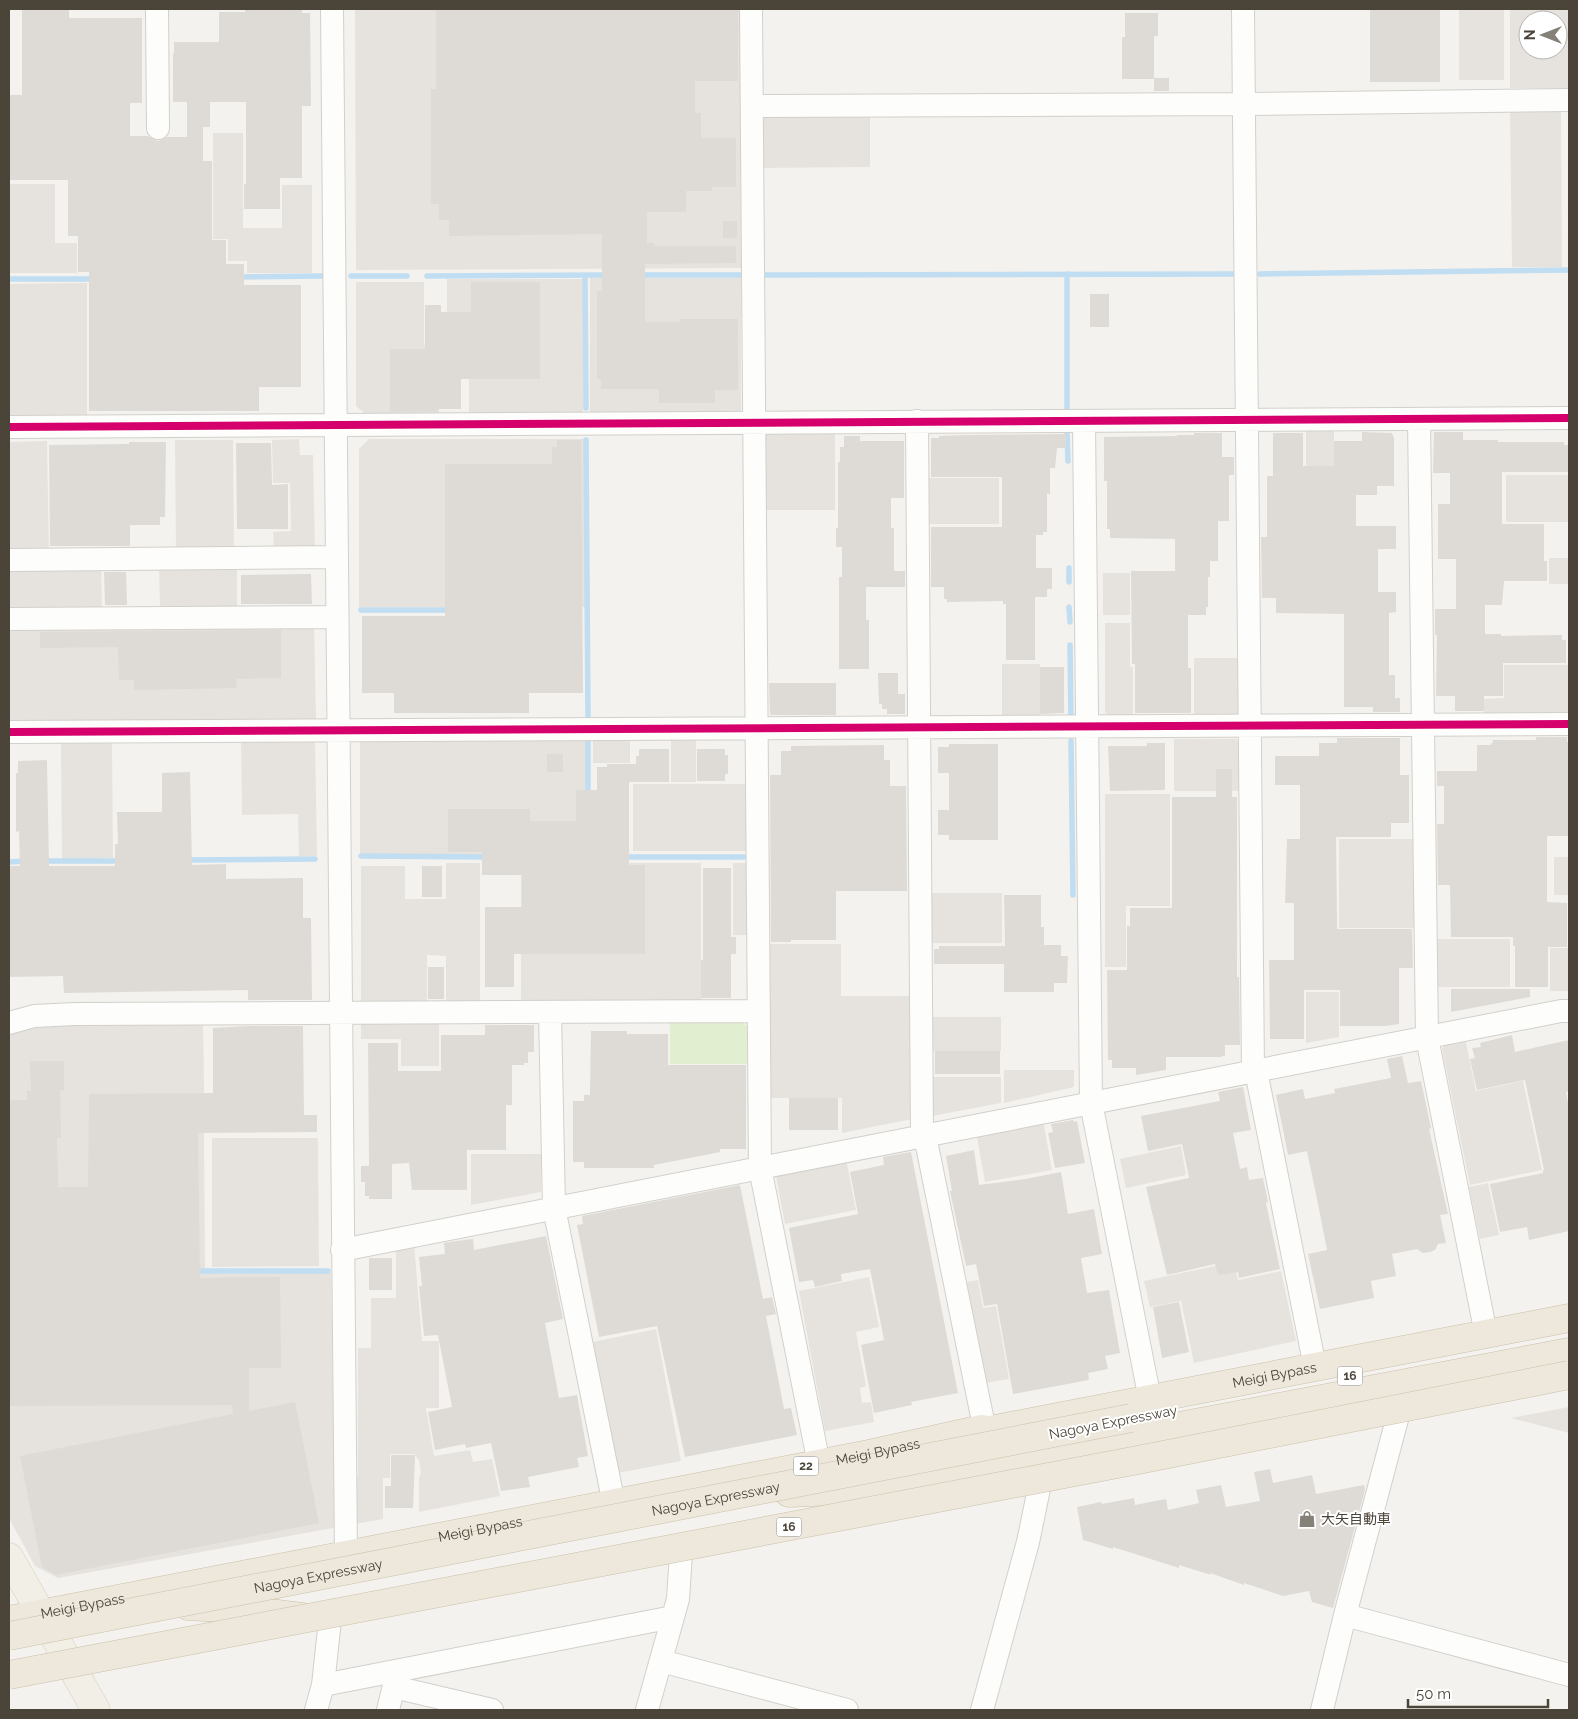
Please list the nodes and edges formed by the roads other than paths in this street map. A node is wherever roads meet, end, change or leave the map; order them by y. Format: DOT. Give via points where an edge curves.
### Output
graph roads {
  1 [pos="157,9"];
  2 [pos="332,9"];
  3 [pos="751,9"];
  4 [pos="1243,9"];
  5 [pos="1569,100"];
  6 [pos="1244,104"];
  7 [pos="752,106"];
  8 [pos="158,128"];
  9 [pos="1569,418"];
  10 [pos="1419,419"];
  11 [pos="1084,420"];
  12 [pos="1247,420"];
  13 [pos="917,421"];
  14 [pos="754,422"];
  15 [pos="336,424"];
  16 [pos="9,427"];
  17 [pos="337,557"];
  18 [pos="9,560"];
  19 [pos="337,617"];
  20 [pos="9,619"];
  21 [pos="1423,724"];
  22 [pos="1569,724"];
  23 [pos="1250,725"];
  24 [pos="1087,726"];
  25 [pos="919,727"];
  26 [pos="757,728"];
  27 [pos="338,729"];
  28 [pos="9,732"];
  29 [pos="759,1011"];
  30 [pos="1569,1011"];
  31 [pos="340,1012"];
  32 [pos="550,1012"];
  33 [pos="9,1023"];
  34 [pos="1427,1038"];
  35 [pos="1255,1071"];
  36 [pos="1091,1103"];
  37 [pos="924,1136"];
  38 [pos="760,1168"];
  39 [pos="554,1208"];
  40 [pos="342,1250"];
  41 [pos="1569,1318"];
  42 [pos="1486,1334"];
  43 [pos="1569,1334"];
  44 [pos="1569,1352"];
  45 [pos="1315,1367"];
  46 [pos="1569,1375"];
  47 [pos="1569,1379"];
  48 [pos="1150,1399"];
  49 [pos="1399,1412"];
  50 [pos="985,1431"];
  51 [pos="819,1464"];
  52 [pos="1040,1484"];
  53 [pos="674,1492"];
  54 [pos="614,1504"];
  55 [pos="681,1553"];
  56 [pos="346,1556"];
  57 [pos="9,1557"];
  58 [pos="41,1615"];
  59 [pos="1345,1615"];
  60 [pos="673,1617"];
  61 [pos="9,1620"];
  62 [pos="330,1620"];
  63 [pos="9,1636"];
  64 [pos="661,1661"];
  65 [pos="9,1668"];
  66 [pos="72,1670"];
  67 [pos="9,1675"];
  68 [pos="1569,1675"];
  69 [pos="396,1679"];
  70 [pos="9,1682"];
  71 [pos="323,1685"];
  72 [pos="96,1710"];
  73 [pos="316,1710"];
  74 [pos="388,1710"];
  75 [pos="492,1710"];
  76 [pos="647,1710"];
  77 [pos="847,1710"];
  78 [pos="982,1710"];
  79 [pos="1322,1710"];
  1 -- 8 [label="street"];
  2 -- 15 [label="street"];
  3 -- 7 [label="street"];
  4 -- 6 [label="street"];
  5 -- 6 [label="street"];
  6 -- 7 [label="street"];
  6 -- 12 [label="street"];
  7 -- 14 [label="street"];
  9 -- 10 [label="street"];
  10 -- 12 [label="street"];
  10 -- 21 [label="street"];
  11 -- 12 [label="street"];
  11 -- 13 [label="street"];
  11 -- 24 [label="street"];
  12 -- 23 [label="street"];
  13 -- 14 [label="street"];
  13 -- 25 [label="street"];
  14 -- 15 [label="street"];
  14 -- 26 [label="street"];
  15 -- 16 [label="street"];
  15 -- 17 [label="street"];
  17 -- 18 [label="street"];
  17 -- 19 [label="street"];
  19 -- 20 [label="street"];
  19 -- 27 [label="street"];
  21 -- 22 [label="street"];
  21 -- 23 [label="street"];
  21 -- 34 [label="street"];
  23 -- 24 [label="street"];
  23 -- 35 [label="street"];
  24 -- 25 [label="street"];
  24 -- 36 [label="street"];
  25 -- 26 [label="street"];
  25 -- 37 [label="street"];
  26 -- 27 [label="street"];
  26 -- 29 [label="street"];
  27 -- 28 [label="street"];
  27 -- 31 [label="street"];
  29 -- 32 [label="street"];
  29 -- 38 [label="street"];
  30 -- 34 [label="street"];
  31 -- 32 [label="street"];
  31 -- 33 [label="street" via="75,1014 34,1016"];
  31 -- 40 [label="street"];
  32 -- 39 [label="street"];
  34 -- 35 [label="street"];
  34 -- 42 [label="street"];
  35 -- 36 [label="street"];
  35 -- 45 [label="street"];
  36 -- 37 [label="street"];
  36 -- 48 [label="street"];
  37 -- 38 [label="street"];
  37 -- 50 [label="street"];
  38 -- 39 [label="street"];
  38 -- 51 [label="street"];
  39 -- 40 [label="street"];
  39 -- 54 [label="street"];
  40 -- 56 [label="street"];
  41 -- 42 [label="highway, Meigi Bypass / 22"];
  42 -- 45 [label="highway, Meigi Bypass / 22"];
  43 -- 63 [label="highway, Nagoya Expressway / 16, bridge"];
  44 -- 53 [label="highway" via="835,1491 762,1494"];
  45 -- 48 [label="highway, Meigi Bypass / 22"];
  46 -- 67 [label="highway, 16, bridge"];
  47 -- 49 [label="highway"];
  48 -- 50 [label="highway, Meigi Bypass / 22"];
  49 -- 52 [label="highway"];
  49 -- 59 [label="street"];
  50 -- 51 [label="highway, Meigi Bypass / 22" via="982,1429"];
  51 -- 53 [label="highway, Meigi Bypass / 22"];
  52 -- 55 [label="highway"];
  52 -- 78 [label="street" via="1028,1542"];
  53 -- 54 [label="highway, Meigi Bypass / 22"];
  54 -- 56 [label="highway, Meigi Bypass / 22"];
  55 -- 60 [label="street" via="678,1599"];
  55 -- 62 [label="highway"];
  56 -- 58 [label="highway, Meigi Bypass / 22"];
  57 -- 58 [label="main road"];
  58 -- 61 [label="highway, Meigi Bypass / 22"];
  58 -- 62 [label="highway" via="192,1606"];
  58 -- 66 [label="main road"];
  59 -- 68 [label="street"];
  59 -- 79 [label="street"];
  60 -- 64 [label="street"];
  60 -- 69 [label="street"];
  62 -- 66 [label="highway"];
  62 -- 71 [label="street"];
  64 -- 76 [label="street"];
  64 -- 77 [label="street"];
  65 -- 66 [label="highway" via="36,1663"];
  66 -- 70 [label="highway"];
  66 -- 72 [label="main road"];
  69 -- 71 [label="street"];
  69 -- 74 [label="street"];
  69 -- 75 [label="street"];
  71 -- 73 [label="street"];
}
